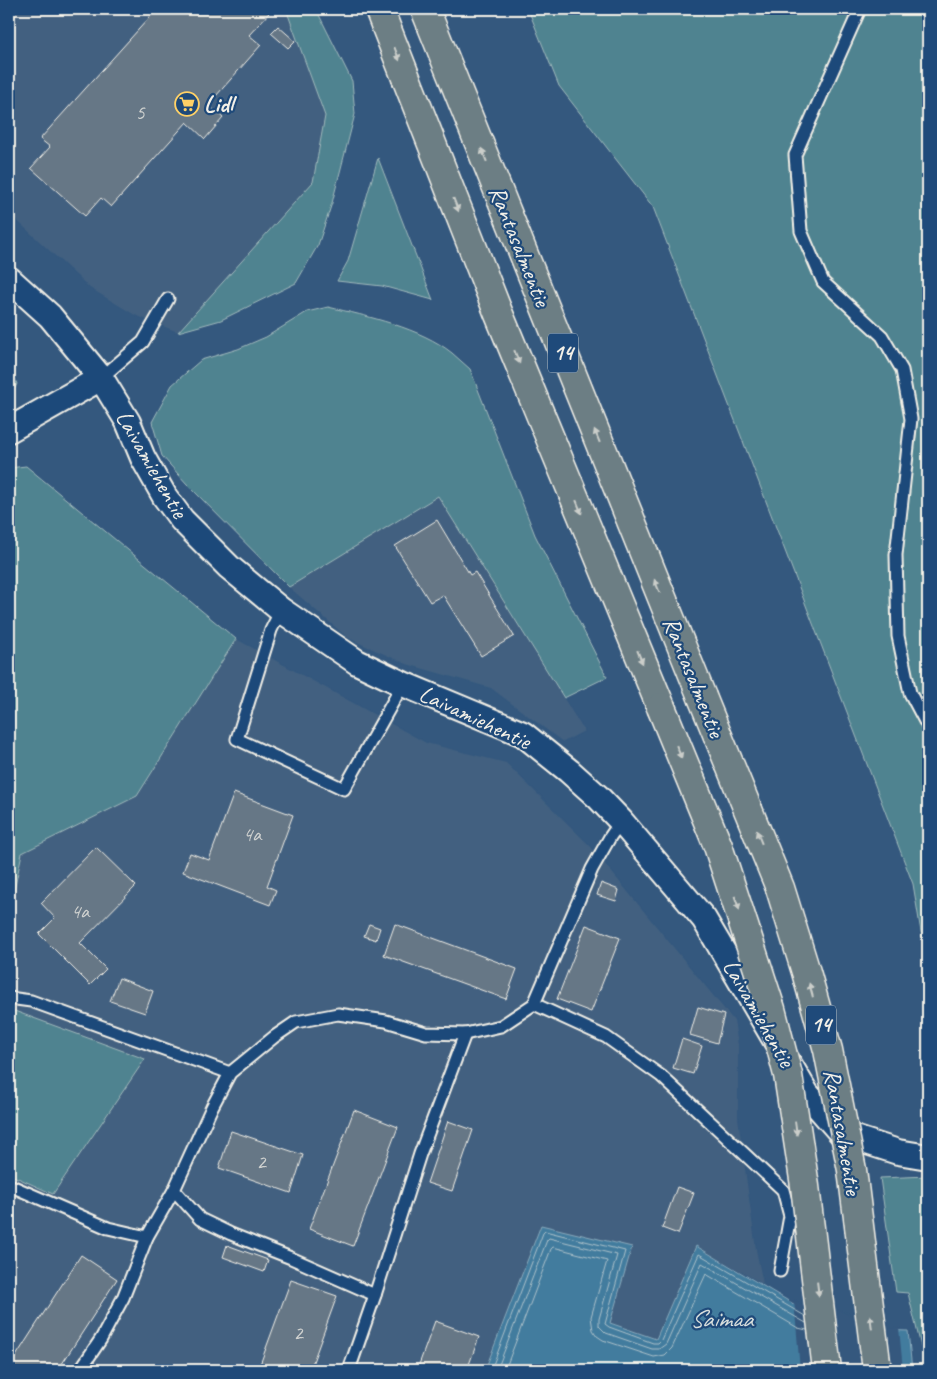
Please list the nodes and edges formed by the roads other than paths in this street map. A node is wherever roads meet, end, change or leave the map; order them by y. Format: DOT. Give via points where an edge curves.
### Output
graph roads {
  1 [pos="379,9"];
  2 [pos="425,9"];
  3 [pos="860,9"];
  4 [pos="9,279"];
  5 [pos="168,300"];
  6 [pos="101,378"];
  7 [pos="9,430"];
  8 [pos="280,610"];
  9 [pos="403,684"];
  10 [pos="928,727"];
  11 [pos="621,821"];
  12 [pos="9,998"];
  13 [pos="534,1004"];
  14 [pos="465,1034"];
  15 [pos="230,1072"];
  16 [pos="928,1157"];
  17 [pos="9,1185"];
  18 [pos="174,1190"];
  19 [pos="146,1237"];
  20 [pos="780,1271"];
  21 [pos="375,1295"];
  22 [pos="80,1370"];
  23 [pos="349,1370"];
  24 [pos="827,1370"];
  25 [pos="877,1370"];
  1 -- 24 [label="highway, Rantasalmentie / 14, one-way, bridge" via="498,312 718,846 768,1000 788,1075"];
  25 -- 2 [label="highway, Rantasalmentie / 14, one-way, bridge" via="852,1170 828,1050 780,888"];
  3 -- 10 [label="lane" via="796,155 801,231 822,282 882,336 902,370 911,419 896,555 898,636 910,694"];
  4 -- 6 [label="street, Laivamiehentie" via="50,316"];
  5 -- 6 [label="lane" via="142,342"];
  6 -- 7 [label="street"];
  6 -- 8 [label="street, Laivamiehentie" via="128,422 165,497 182,520 229,567"];
  8 -- 9 [label="street, Laivamiehentie" via="357,662"];
  8 -- 9 [label="lane" via="237,739 344,789"];
  9 -- 11 [label="street, Laivamiehentie" via="523,734 598,797"];
  11 -- 13 [label="lane" via="592,869"];
  11 -- 16 [label="street, Laivamiehentie" via="704,919 807,1094 842,1134 898,1152"];
  12 -- 15 [label="lane" via="31,1001"];
  13 -- 14 [label="lane" via="501,1026"];
  13 -- 20 [label="lane" via="606,1037 661,1076 784,1190 790,1216"];
  14 -- 15 [label="lane" via="426,1032 386,1021 338,1014 296,1022"];
  14 -- 21 [label="lane" via="420,1154"];
  15 -- 18 [label="lane"];
  17 -- 19 [label="lane" via="108,1228"];
  18 -- 19 [label="lane"];
  18 -- 21 [label="lane" via="200,1219"];
  19 -- 22 [label="lane" via="123,1298"];
  21 -- 23 [label="lane"];
}
